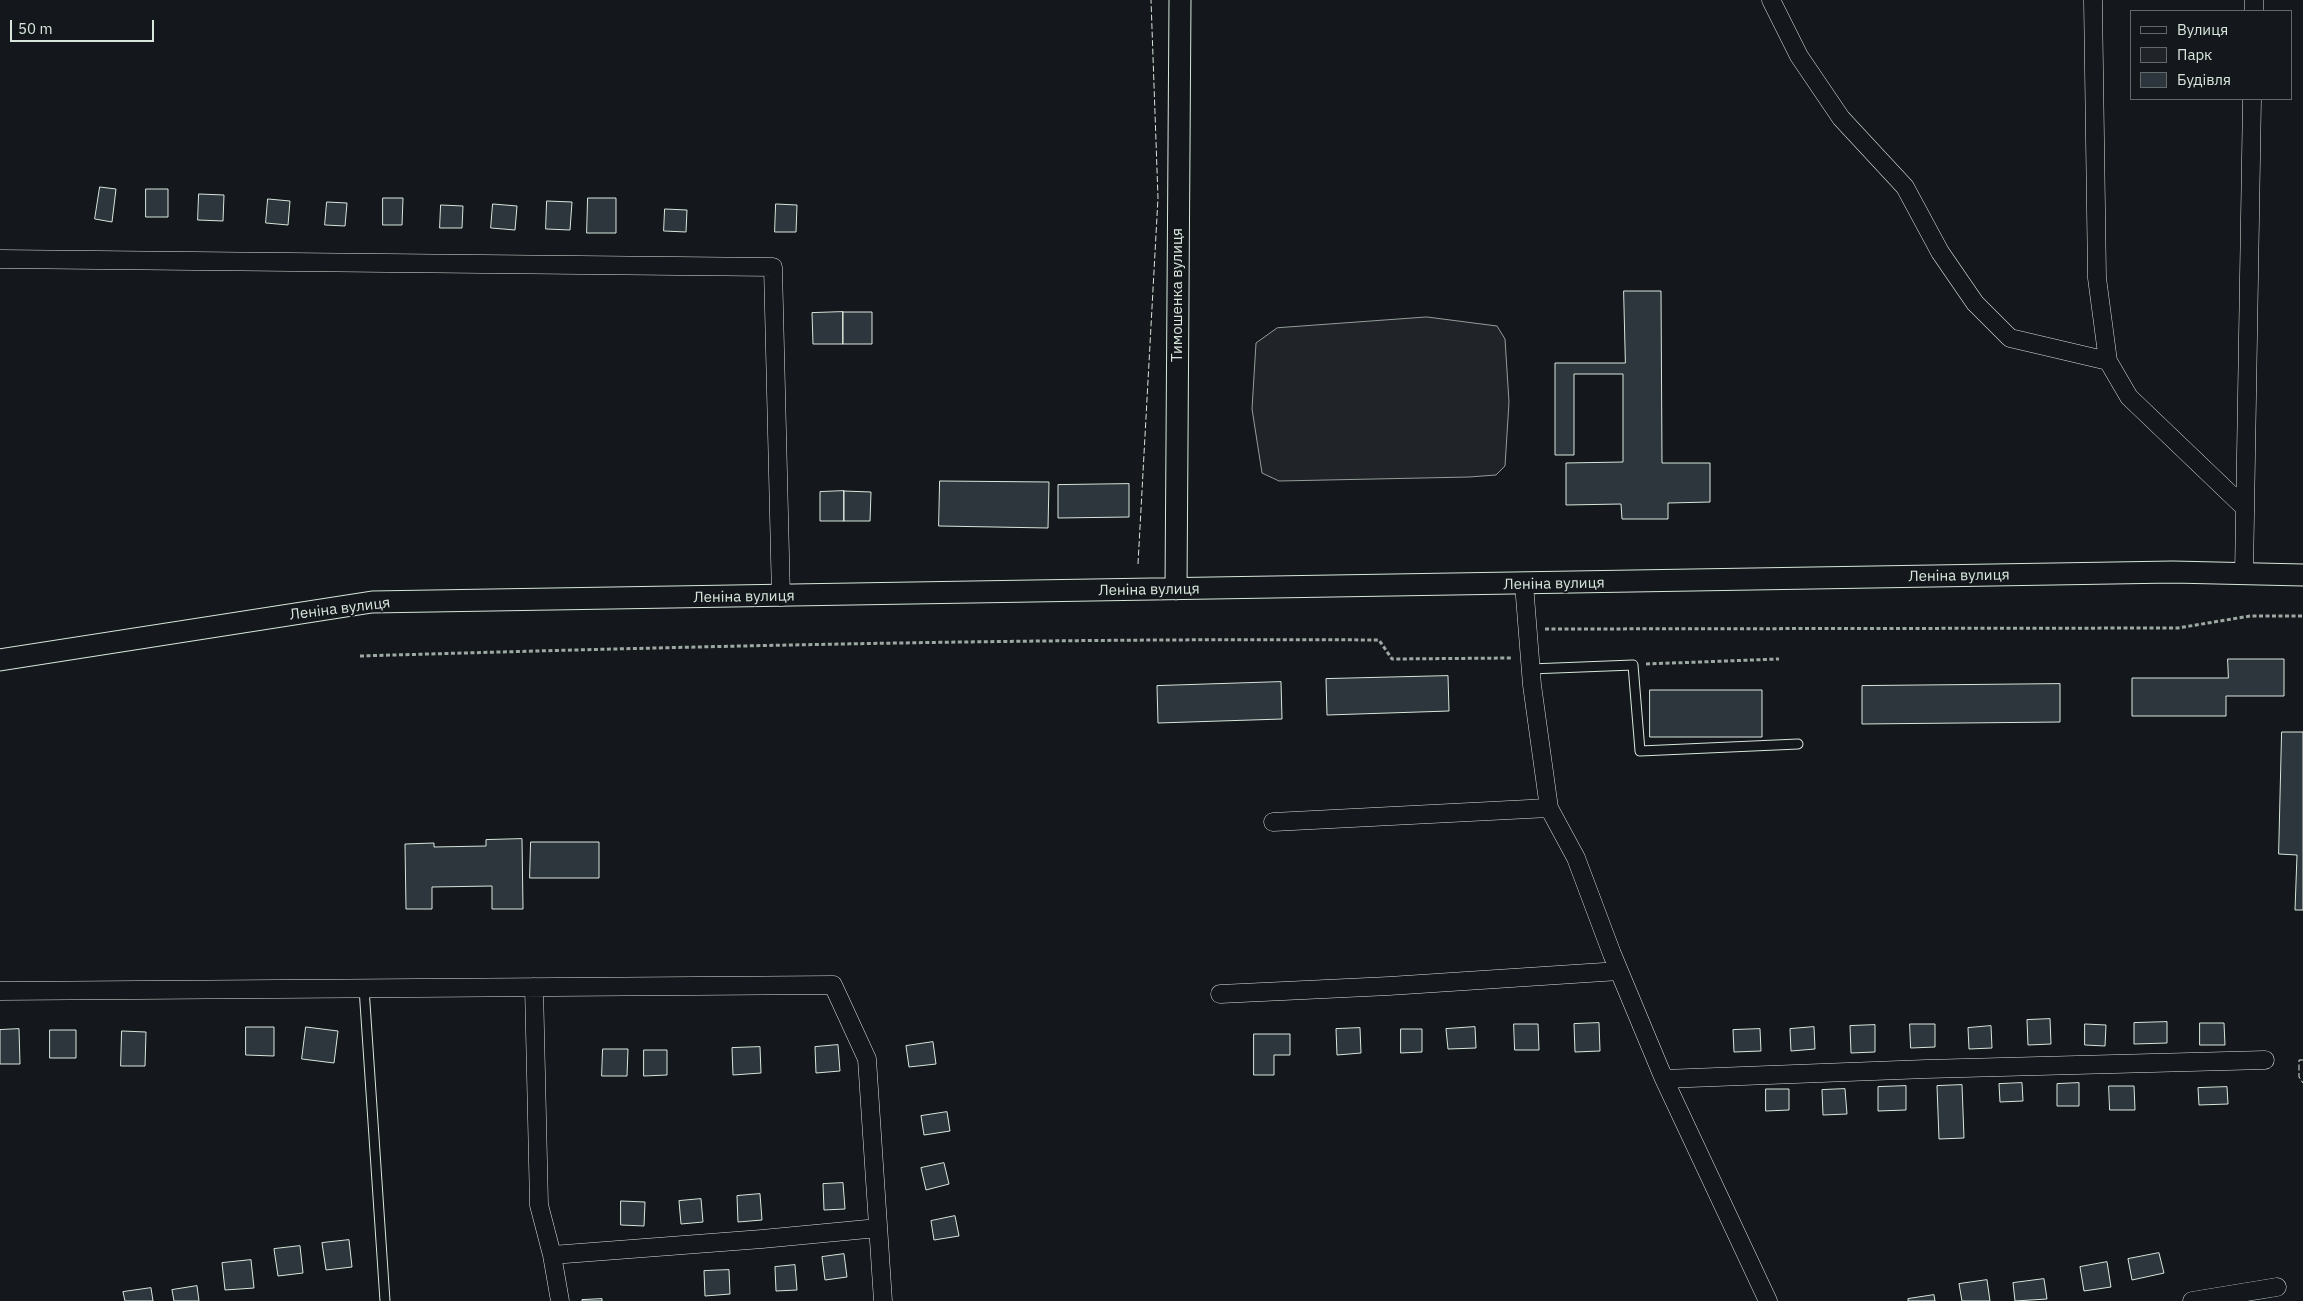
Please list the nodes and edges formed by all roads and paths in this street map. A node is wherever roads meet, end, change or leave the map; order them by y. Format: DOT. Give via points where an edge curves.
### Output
graph roads {
  1 [pos="1180,0"];
  2 [pos="1771,0"];
  3 [pos="2093,0"];
  4 [pos="2252,100"];
  5 [pos="0,259"];
  6 [pos="2108,361"];
  7 [pos="2245,508"];
  8 [pos="2244,574"];
  9 [pos="2303,575"];
  10 [pos="1524,584"];
  11 [pos="1176,589"];
  12 [pos="781,597"];
  13 [pos="2303,616"];
  14 [pos="1527,629"];
  15 [pos="360,656"];
  16 [pos="1779,659"];
  17 [pos="0,660"];
  18 [pos="1530,664"];
  19 [pos="1633,665"];
  20 [pos="1798,744"];
  21 [pos="1549,808"];
  22 [pos="1273,822"];
  23 [pos="1619,971"];
  24 [pos="534,987"];
  25 [pos="364,988"];
  26 [pos="0,991"];
  27 [pos="1220,994"];
  28 [pos="2265,1060"];
  29 [pos="1664,1079"];
  30 [pos="878,1228"];
  31 [pos="552,1255"];
  32 [pos="2277,1287"];
  33 [pos="384,1301"];
  34 [pos="560,1301"];
  35 [pos="883,1301"];
  36 [pos="1768,1301"];
  37 [pos="2192,1301"];
  1 -- 11 [label="street, Тимошенка вулиця"];
  2 -- 6 [label="street" via="1809,72 1841,118 1905,187 1940,252 1975,303 2010,338"];
  3 -- 6 [label="street" via="2097,278"];
  4 -- 7 [label="street"];
  5 -- 12 [label="street" via="773,267"];
  6 -- 7 [label="street" via="2130,398"];
  7 -- 8 [label="street"];
  8 -- 9 [label="street, Леніна вулиця"];
  8 -- 10 [label="street, Леніна вулиця" via="2164,572"];
  10 -- 11 [label="street, Леніна вулиця"];
  10 -- 14 [label="street"];
  11 -- 12 [label="street, Леніна вулиця"];
  12 -- 17 [label="street, Леніна вулиця" via="372,602"];
  13 -- 14 [label="path" via="2250,616 2178,628"];
  14 -- 18 [label="street"];
  15 -- 18 [label="path" via="637,648 1269,639 1379,640 1392,659"];
  16 -- 19 [label="path"];
  18 -- 19 [label="lane"];
  18 -- 21 [label="street"];
  19 -- 20 [label="lane" via="1640,751"];
  21 -- 22 [label="street"];
  21 -- 23 [label="street" via="1576,858"];
  23 -- 27 [label="street"];
  23 -- 29 [label="street"];
  24 -- 25 [label="street"];
  24 -- 30 [label="street" via="833,984 868,1059"];
  24 -- 31 [label="street" via="539,1205"];
  25 -- 26 [label="street"];
  25 -- 33 [label="lane"];
  28 -- 29 [label="street"];
  29 -- 36 [label="street"];
  30 -- 31 [label="street"];
  30 -- 35 [label="street"];
  31 -- 34 [label="street"];
  32 -- 37 [label="street"];
}
